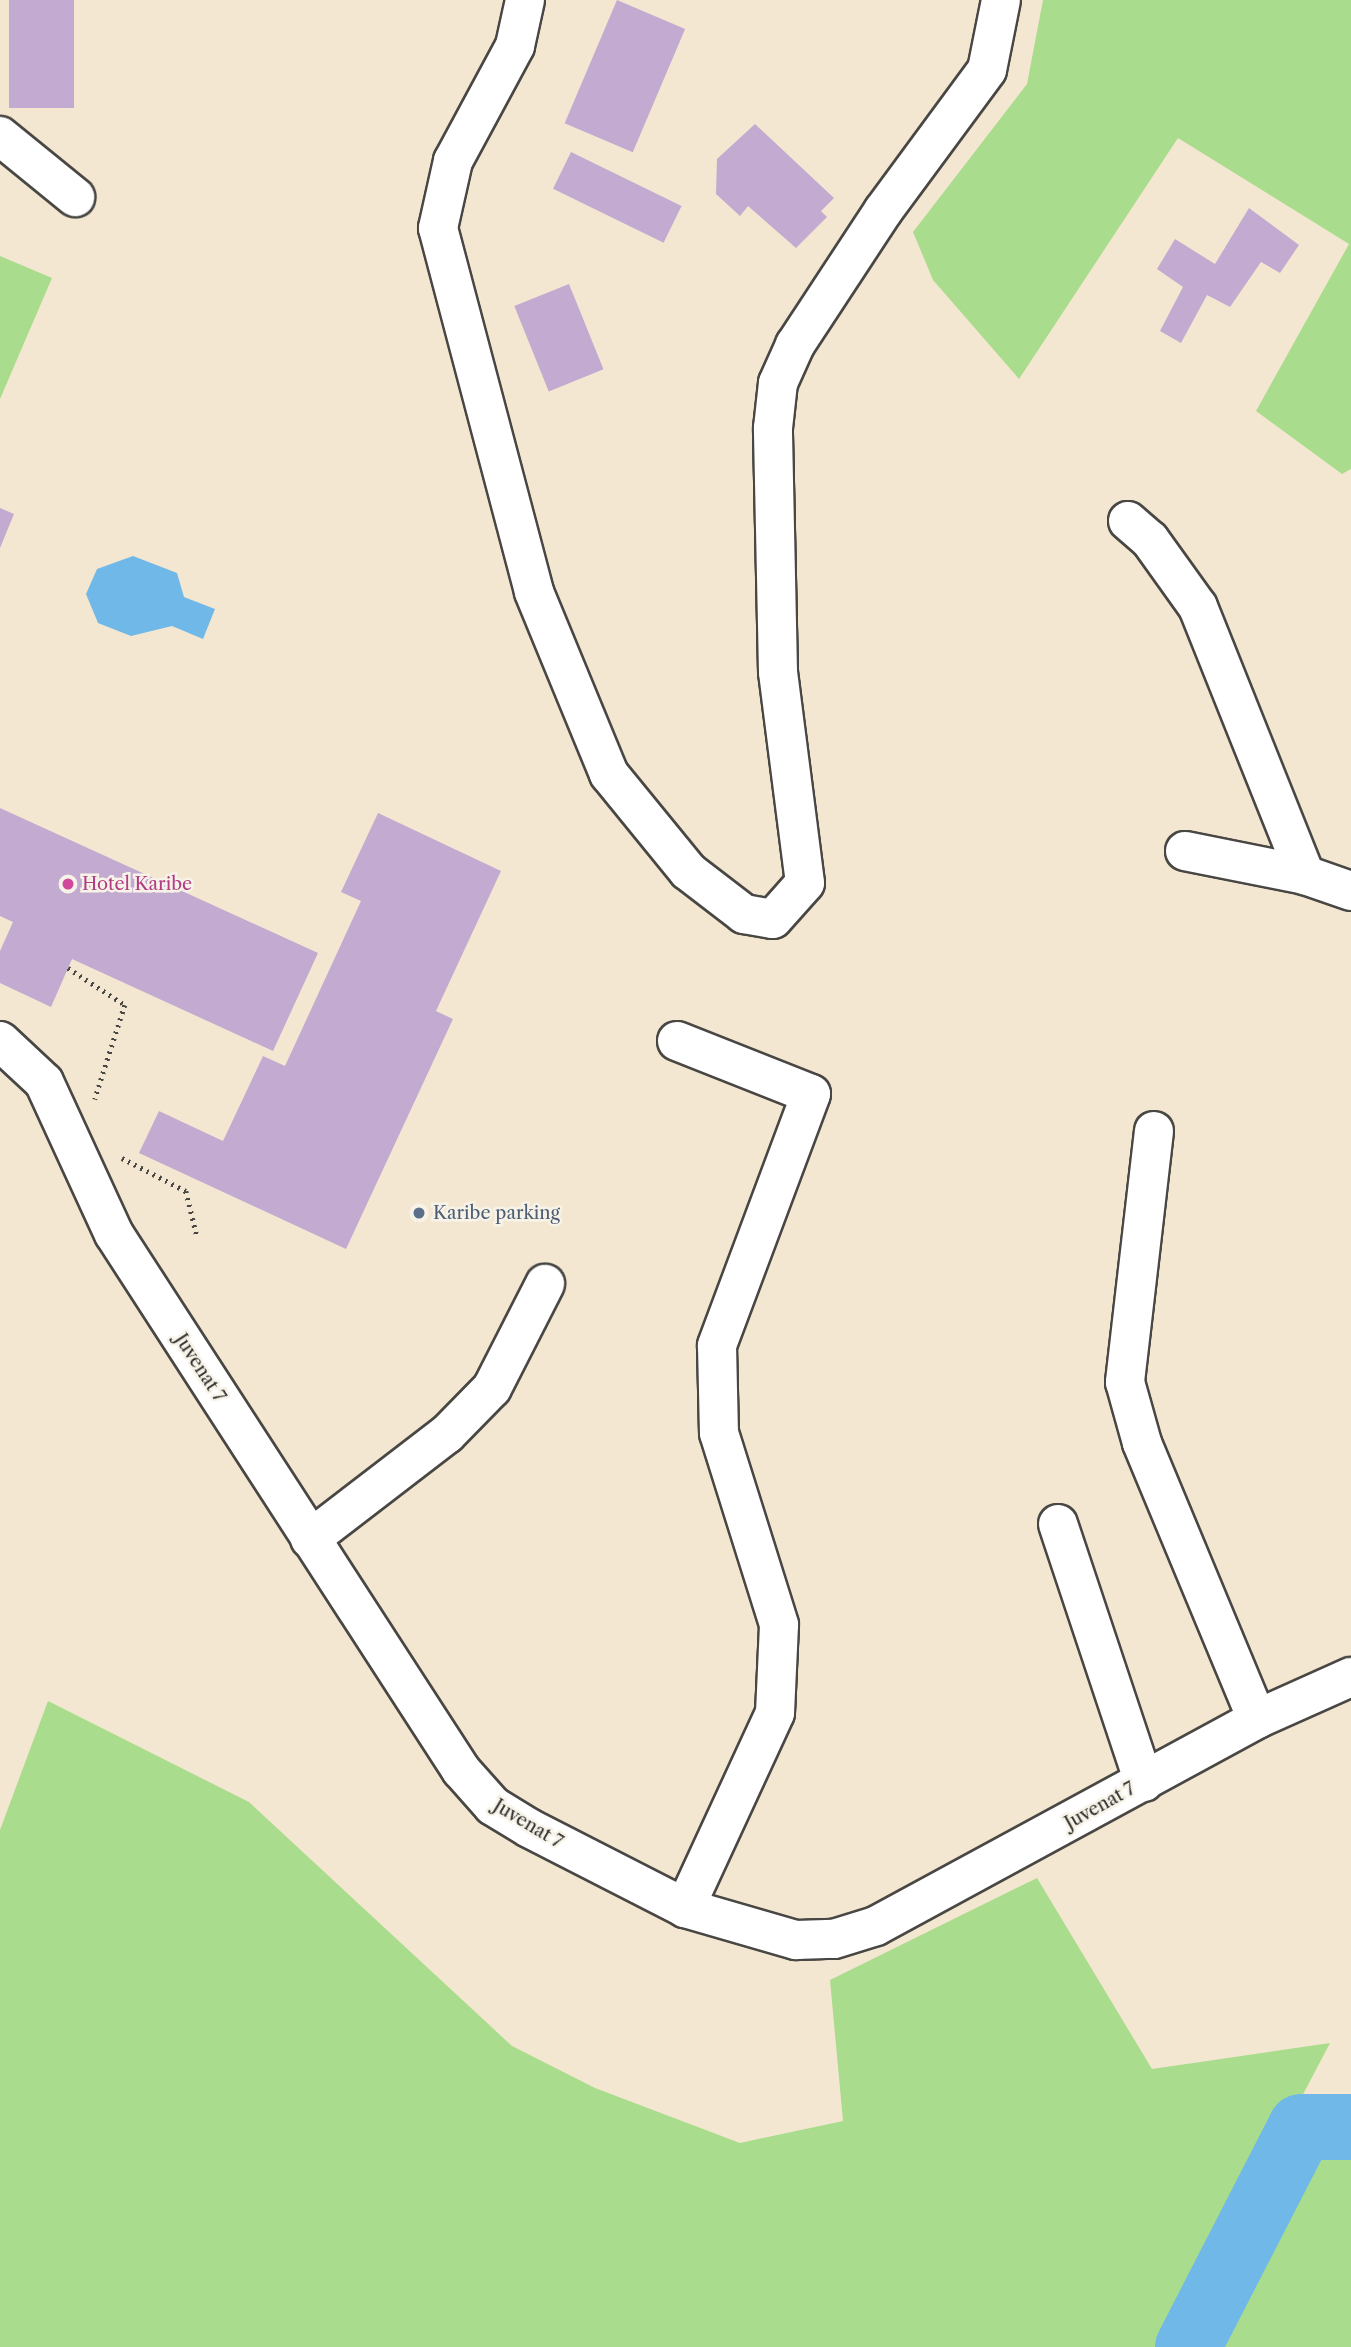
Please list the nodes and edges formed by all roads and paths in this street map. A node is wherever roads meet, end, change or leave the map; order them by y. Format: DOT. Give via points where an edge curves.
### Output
graph roads {
  1 [pos="525,0"];
  2 [pos="1001,0"];
  3 [pos="0,136"];
  4 [pos="75,197"];
  5 [pos="1128,522"];
  6 [pos="1185,851"];
  7 [pos="1305,875"];
  8 [pos="1351,891"];
  9 [pos="68,968"];
  10 [pos="0,1041"];
  11 [pos="677,1041"];
  12 [pos="92,1110"];
  13 [pos="1154,1131"];
  14 [pos="113,1145"];
  15 [pos="197,1236"];
  16 [pos="545,1284"];
  17 [pos="1059,1524"];
  18 [pos="310,1539"];
  19 [pos="1351,1677"];
  20 [pos="1257,1719"];
  21 [pos="1144,1782"];
  22 [pos="685,1908"];
  1 -- 2 [label="street" via="515,46 453,161 438,228 534,592 609,774 688,871 744,914 773,919 805,883 778,672 773,428 778,383 795,345 883,211 987,70"];
  3 -- 4 [label="street"];
  5 -- 7 [label="street" via="1150,540 1198,607"];
  6 -- 7 [label="street"];
  7 -- 8 [label="street"];
  9 -- 12 [label="path" via="125,1005"];
  10 -- 18 [label="street, Juvenat 7" via="44,1082 114,1234"];
  11 -- 22 [label="street" via="811,1094 717,1346 719,1433 779,1625 775,1713"];
  13 -- 20 [label="street" via="1125,1382 1142,1443"];
  14 -- 15 [label="path" via="120,1157 186,1191"];
  16 -- 18 [label="street" via="492,1388 447,1434"];
  17 -- 21 [label="street"];
  18 -- 22 [label="street, Juvenat 7" via="461,1770 493,1805"];
  19 -- 20 [label="street, Juvenat 7"];
  20 -- 21 [label="street, Juvenat 7"];
  21 -- 22 [label="street, Juvenat 7" via="876,1926 834,1939 796,1940"];
}
